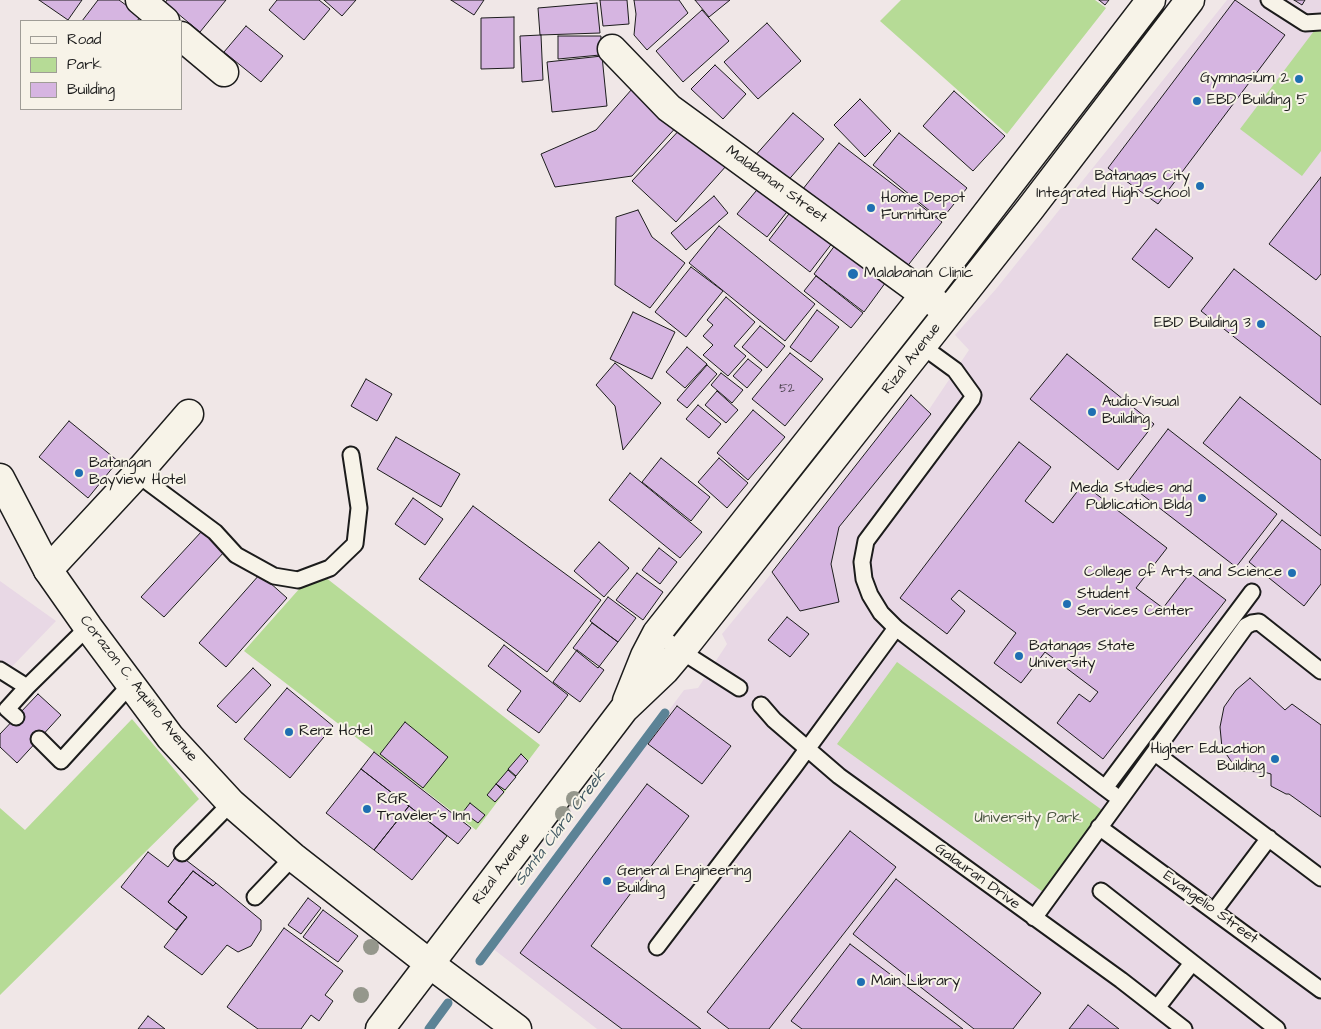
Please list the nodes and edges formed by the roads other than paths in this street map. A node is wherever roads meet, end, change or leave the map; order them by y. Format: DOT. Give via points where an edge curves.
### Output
graph roads {
  1 [pos="140,0"];
  2 [pos="1150,0"];
  3 [pos="1190,0"];
  4 [pos="1270,0"];
  5 [pos="163,20"];
  6 [pos="1321,22"];
  7 [pos="182,37"];
  8 [pos="612,49"];
  9 [pos="224,72"];
  10 [pos="925,294"];
  11 [pos="948,312"];
  12 [pos="922,346"];
  13 [pos="189,414"];
  14 [pos="351,455"];
  15 [pos="137,474"];
  16 [pos="0,478"];
  17 [pos="48,570"];
  18 [pos="1252,592"];
  19 [pos="88,627"];
  20 [pos="896,628"];
  21 [pos="657,633"];
  22 [pos="681,651"];
  23 [pos="0,670"];
  24 [pos="1321,671"];
  25 [pos="131,684"];
  26 [pos="28,687"];
  27 [pos="739,688"];
  28 [pos="761,705"];
  29 [pos="624,709"];
  30 [pos="16,717"];
  31 [pos="39,739"];
  32 [pos="807,747"];
  33 [pos="1155,753"];
  34 [pos="1105,788"];
  35 [pos="1120,798"];
  36 [pos="230,803"];
  37 [pos="1099,827"];
  38 [pos="1269,838"];
  39 [pos="182,853"];
  40 [pos="293,857"];
  41 [pos="1321,878"];
  42 [pos="1101,891"];
  43 [pos="255,896"];
  44 [pos="1214,911"];
  45 [pos="1034,918"];
  46 [pos="656,947"];
  47 [pos="1192,963"];
  48 [pos="430,964"];
  49 [pos="1321,990"];
  50 [pos="1157,1008"];
  51 [pos="380,1029"];
  52 [pos="517,1029"];
  53 [pos="1184,1029"];
  54 [pos="1277,1029"];
  1 -- 5 [label="main road"];
  2 -- 10 [label="main road, Rizal Avenue"];
  3 -- 11 [label="main road, Rizal Avenue"];
  4 -- 6 [label="lane" via="1305,23"];
  7 -- 9 [label="main road"];
  8 -- 10 [label="main road, Malabanan Street" via="669,108"];
  10 -- 11 [label="main road, Malabanan Street"];
  10 -- 21 [label="main road, Rizal Avenue"];
  11 -- 12 [label="main road, Rizal Avenue"];
  12 -- 20 [label="lane" via="955,370 973,395 866,541 862,562 864,579 881,613"];
  12 -- 22 [label="main road, Rizal Avenue"];
  13 -- 15 [label="main road"];
  14 -- 15 [label="lane" via="359,508 355,544 330,568 298,580 274,576 236,555 215,532"];
  15 -- 17 [label="main road"];
  16 -- 17 [label="main road, Corazon C. Aquino Avenue"];
  17 -- 19 [label="main road, Corazon C. Aquino Avenue"];
  18 -- 34 [label="lane"];
  19 -- 25 [label="main road, Corazon C. Aquino Avenue"];
  19 -- 26 [label="lane"];
  20 -- 32 [label="lane"];
  20 -- 34 [label="lane"];
  21 -- 22 [label="lane"];
  21 -- 29 [label="main road, Rizal Avenue"];
  22 -- 27 [label="lane"];
  22 -- 29 [label="main road, Rizal Avenue"];
  23 -- 26 [label="lane"];
  24 -- 33 [label="lane" via="1259,622 1252,623 1246,626"];
  25 -- 31 [label="lane" via="62,761"];
  25 -- 36 [label="main road, Corazon C. Aquino Avenue" via="170,737"];
  26 -- 30 [label="lane" via="7,708"];
  28 -- 32 [label="lane, Galauran Drive"];
  29 -- 48 [label="main road, Rizal Avenue"];
  32 -- 45 [label="lane, Galauran Drive" via="839,776"];
  32 -- 46 [label="lane"];
  33 -- 35 [label="lane"];
  33 -- 38 [label="lane"];
  34 -- 35 [label="lane"];
  35 -- 37 [label="lane"];
  36 -- 39 [label="lane"];
  36 -- 40 [label="main road, Corazon C. Aquino Avenue"];
  37 -- 44 [label="lane, Evangelio Street"];
  37 -- 45 [label="lane"];
  38 -- 41 [label="lane"];
  38 -- 44 [label="lane"];
  40 -- 43 [label="lane"];
  40 -- 48 [label="main road, Corazon C. Aquino Avenue"];
  42 -- 47 [label="lane"];
  44 -- 49 [label="lane, Evangelio Street"];
  45 -- 50 [label="lane, Galauran Drive"];
  47 -- 50 [label="lane"];
  47 -- 54 [label="lane"];
  48 -- 51 [label="main road, Rizal Avenue"];
  48 -- 52 [label="main road, Corazon C. Aquino Avenue"];
  50 -- 53 [label="lane, Galauran Drive"];
}
